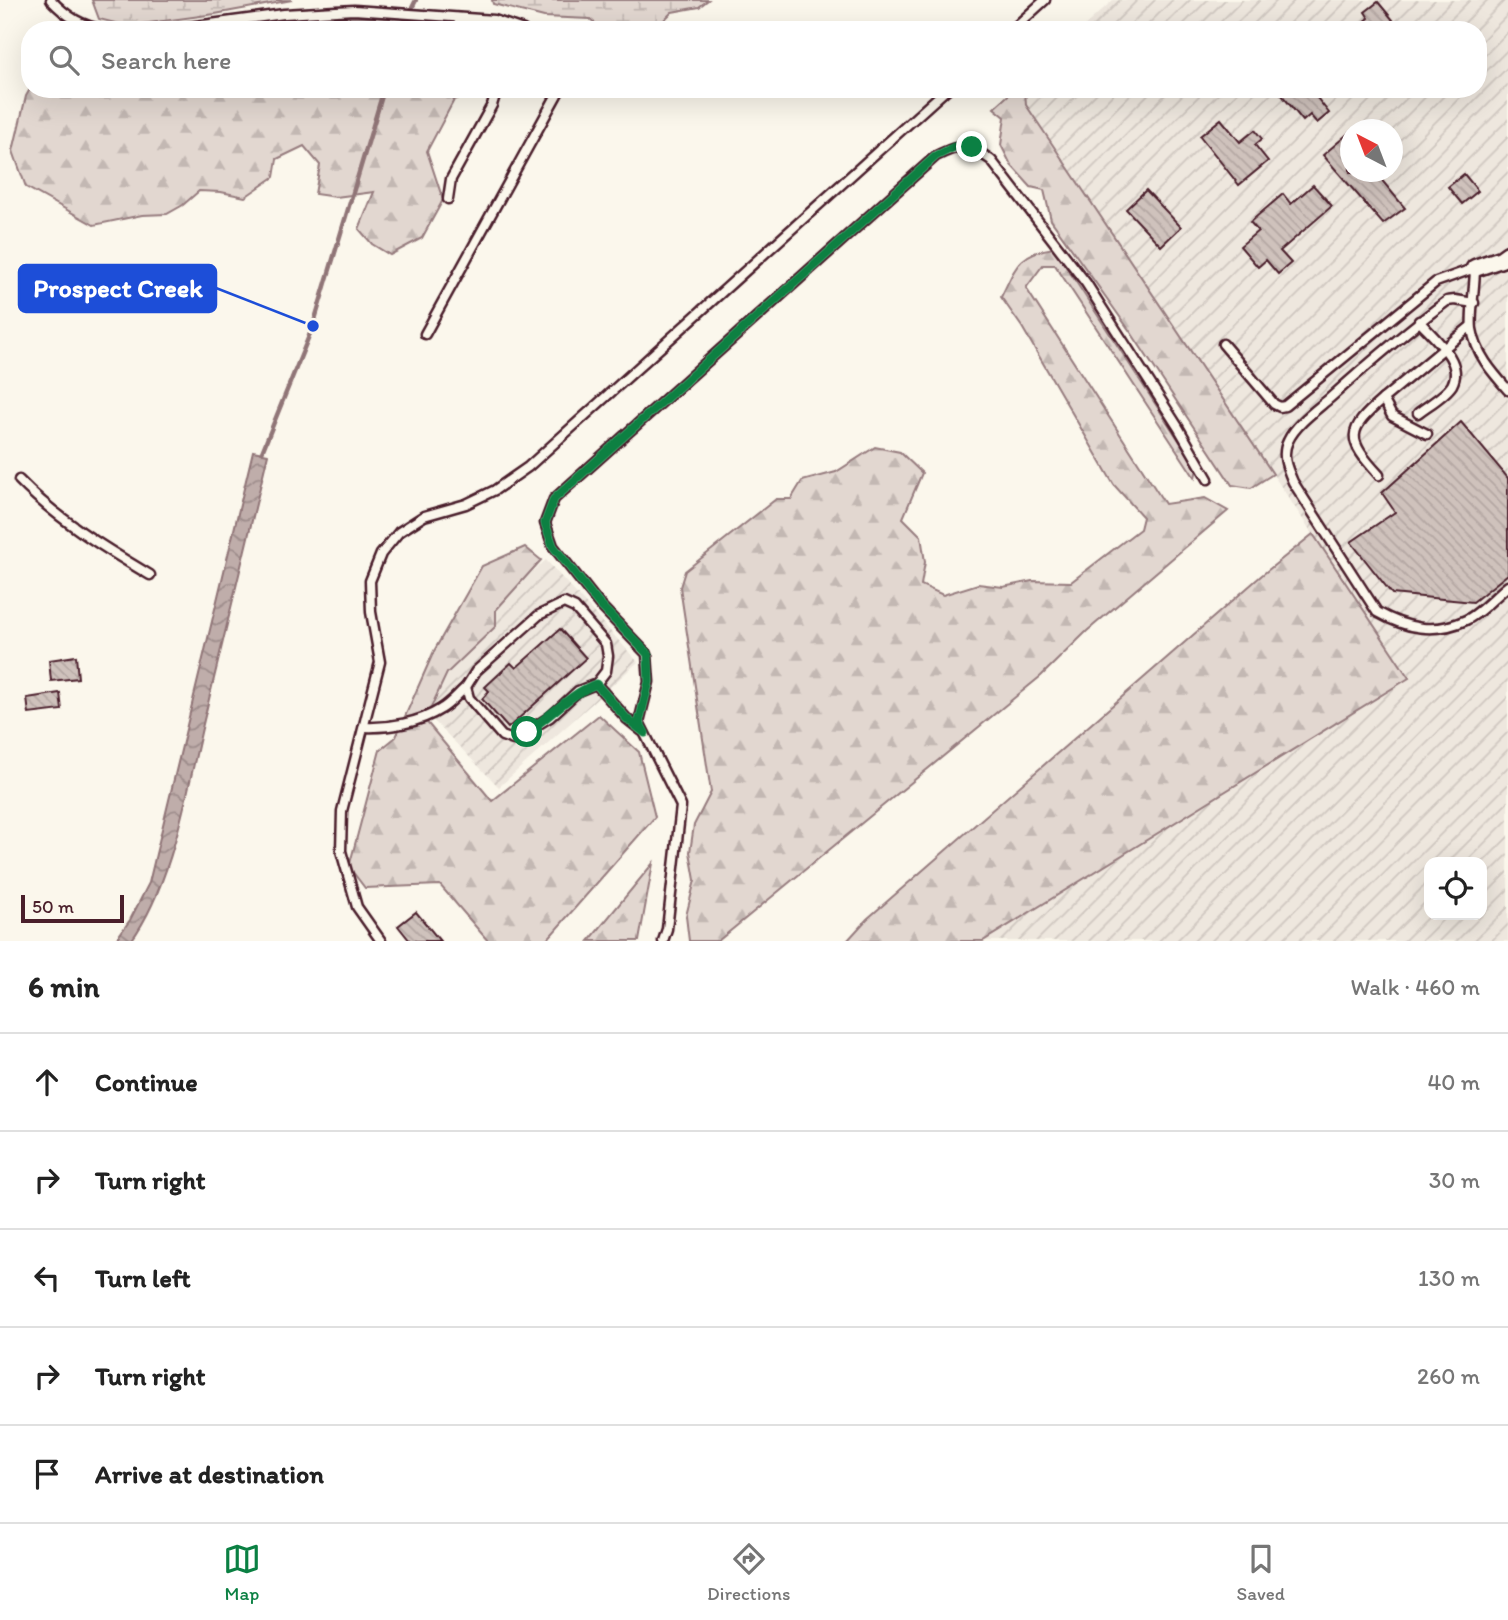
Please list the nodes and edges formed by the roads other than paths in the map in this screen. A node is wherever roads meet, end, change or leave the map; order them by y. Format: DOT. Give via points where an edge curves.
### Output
graph roads {
  1 [pos="51,0"];
  2 [pos="1045,0"];
  3 [pos="457,18"];
  4 [pos="75,21"];
  5 [pos="232,21"];
  6 [pos="460,21"];
  7 [pos="498,21"];
  8 [pos="1022,21"];
  9 [pos="495,98"];
  10 [pos="555,98"];
  11 [pos="937,98"];
  12 [pos="448,200"];
  13 [pos="1508,254"];
  14 [pos="1475,268"];
  15 [pos="1474,303"];
  16 [pos="1419,321"];
  17 [pos="1471,326"];
  18 [pos="425,334"];
  19 [pos="1223,344"];
  20 [pos="1443,349"];
  21 [pos="1508,390"];
  22 [pos="1383,399"];
  23 [pos="1419,414"];
  24 [pos="1427,434"];
  25 [pos="1379,475"];
  26 [pos="1208,479"];
  27 [pos="19,480"];
  28 [pos="150,575"];
  29 [pos="1508,586"];
  30 [pos="596,684"];
  31 [pos="466,687"];
  32 [pos="364,727"];
  33 [pos="645,733"];
  34 [pos="381,941"];
  35 [pos="663,941"];
  1 -- 4 [label="lane"];
  2 -- 8 [label="lane"];
  3 -- 5 [label="lane" via="354,10"];
  3 -- 6 [label="lane"];
  3 -- 7 [label="lane"];
  9 -- 12 [label="lane" via="451,178"];
  10 -- 18 [label="lane"];
  11 -- 32 [label="lane" via="528,467 495,490 424,516 399,532 381,554 370,581 380,662"];
  13 -- 14 [label="street"];
  14 -- 15 [label="lane"];
  14 -- 19 [label="lane" via="1436,282 1285,406 1274,404"];
  15 -- 16 [label="lane" via="1447,301"];
  15 -- 17 [label="lane"];
  16 -- 20 [label="lane"];
  16 -- 29 [label="lane" via="1301,424 1284,451 1285,465 1377,612 1398,624 1434,629 1467,620"];
  17 -- 20 [label="lane"];
  17 -- 21 [label="lane" via="1488,367"];
  20 -- 22 [label="lane"];
  20 -- 23 [label="lane" via="1454,363 1451,386"];
  22 -- 24 [label="lane" via="1392,416"];
  22 -- 25 [label="lane" via="1359,419 1355,440 1361,455"];
  26 -- 33 [label="lane" via="1086,282 1030,207 991,160 972,147 954,147 936,156 554,499 545,523 553,546 599,604 648,654 649,682 639,722"];
  27 -- 28 [label="lane" via="75,527"];
  30 -- 31 [label="lane" via="578,691 550,717 513,740 487,721"];
  30 -- 31 [label="lane" via="606,671 606,644 575,608 564,603 539,615 476,671"];
  30 -- 33 [label="lane"];
  31 -- 32 [label="lane" via="429,715 387,728"];
  32 -- 34 [label="lane" via="342,811 341,851 356,907"];
  33 -- 35 [label="lane" via="681,806"];
}
